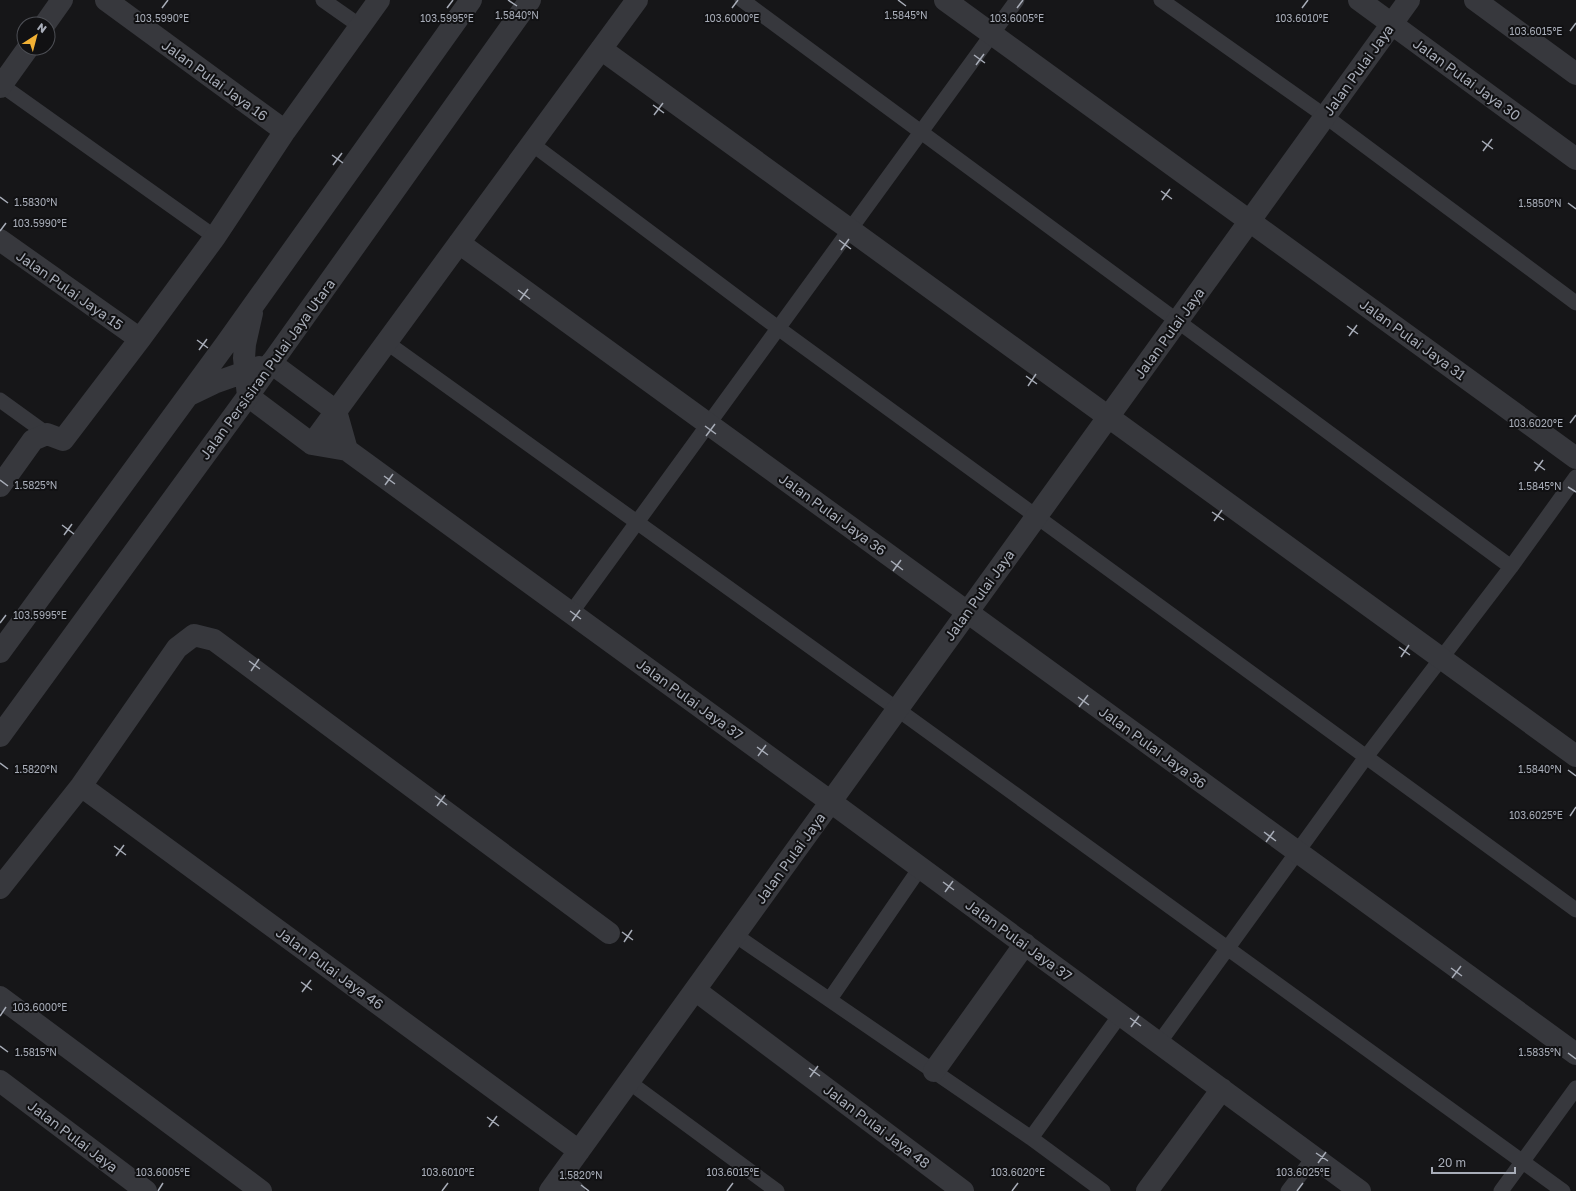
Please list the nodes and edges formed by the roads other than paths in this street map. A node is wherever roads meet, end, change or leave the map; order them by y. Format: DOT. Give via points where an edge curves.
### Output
graph roads {
  1 [pos="62,0"];
  2 [pos="106,0"];
  3 [pos="323,0"];
  4 [pos="379,0"];
  5 [pos="471,0"];
  6 [pos="530,0"];
  7 [pos="637,0"];
  8 [pos="742,0"];
  9 [pos="945,0"];
  10 [pos="1017,0"];
  11 [pos="1161,0"];
  12 [pos="1359,0"];
  13 [pos="1409,0"];
  14 [pos="1475,0"];
  15 [pos="51,16"];
  16 [pos="1392,24"];
  17 [pos="360,26"];
  18 [pos="992,34"];
  19 [pos="601,49"];
  20 [pos="22,56"];
  21 [pos="1576,74"];
  22 [pos="0,85"];
  23 [pos="1325,116"];
  24 [pos="285,131"];
  25 [pos="921,132"];
  26 [pos="532,144"];
  27 [pos="1576,159"];
  28 [pos="1250,220"];
  29 [pos="850,229"];
  30 [pos="215,237"];
  31 [pos="0,240"];
  32 [pos="459,243"];
  33 [pos="254,304"];
  34 [pos="1576,304"];
  35 [pos="1177,321"];
  36 [pos="778,328"];
  37 [pos="140,340"];
  38 [pos="386,342"];
  39 [pos="271,363"];
  40 [pos="245,372"];
  41 [pos="186,396"];
  42 [pos="248,396"];
  43 [pos="0,400"];
  44 [pos="336,411"];
  45 [pos="1109,416"];
  46 [pos="708,424"];
  47 [pos="47,434"];
  48 [pos="312,444"];
  49 [pos="347,450"];
  50 [pos="1576,458"];
  51 [pos="1576,476"];
  52 [pos="0,486"];
  53 [pos="1036,516"];
  54 [pos="637,522"];
  55 [pos="1511,567"];
  56 [pos="967,612"];
  57 [pos="571,613"];
  58 [pos="0,652"];
  59 [pos="1442,658"];
  60 [pos="898,709"];
  61 [pos="0,736"];
  62 [pos="1576,756"];
  63 [pos="1366,757"];
  64 [pos="80,786"];
  65 [pos="831,802"];
  66 [pos="1298,852"];
  67 [pos="920,868"];
  68 [pos="0,888"];
  69 [pos="1576,910"];
  70 [pos="609,933"];
  71 [pos="735,934"];
  72 [pos="1025,944"];
  73 [pos="1228,949"];
  74 [pos="695,990"];
  75 [pos="0,997"];
  76 [pos="830,999"];
  77 [pos="1120,1015"];
  78 [pos="1159,1043"];
  79 [pos="1576,1054"];
  80 [pos="934,1071"];
  81 [pos="0,1081"];
  82 [pos="629,1082"];
  83 [pos="1576,1088"];
  84 [pos="1222,1089"];
  85 [pos="1031,1138"];
  86 [pos="579,1151"];
  87 [pos="1314,1157"];
  88 [pos="1522,1162"];
  89 [pos="561,1187"];
  90 [pos="146,1191"];
  91 [pos="261,1191"];
  92 [pos="777,1191"];
  93 [pos="963,1191"];
  94 [pos="1103,1191"];
  95 [pos="1147,1191"];
  96 [pos="1288,1191"];
  97 [pos="1360,1191"];
  98 [pos="1501,1191"];
  99 [pos="1562,1191"];
  1 -- 15 [label="street"];
  2 -- 24 [label="street, Jalan Pulai Jaya 16"];
  3 -- 17 [label="lane"];
  4 -- 17 [label="street"];
  5 -- 33 [label="street"];
  6 -- 39 [label="street, Jalan Persisiran Pulai Jaya Utara"];
  7 -- 19 [label="street"];
  8 -- 25 [label="lane"];
  9 -- 18 [label="street, Jalan Pulai Jaya 31"];
  10 -- 18 [label="lane"];
  11 -- 23 [label="lane"];
  12 -- 16 [label="street, Jalan Pulai Jaya 30"];
  13 -- 16 [label="street, Jalan Pulai Jaya"];
  14 -- 21 [label="street"];
  16 -- 23 [label="street, Jalan Pulai Jaya"];
  16 -- 27 [label="street, Jalan Pulai Jaya 30"];
  17 -- 24 [label="street"];
  18 -- 25 [label="lane"];
  18 -- 28 [label="street, Jalan Pulai Jaya 31"];
  19 -- 26 [label="street"];
  19 -- 29 [label="street"];
  20 -- 22 [label="street"];
  22 -- 30 [label="lane"];
  23 -- 28 [label="street, Jalan Pulai Jaya"];
  23 -- 34 [label="lane"];
  24 -- 30 [label="street"];
  25 -- 29 [label="lane"];
  25 -- 35 [label="lane"];
  26 -- 32 [label="street"];
  26 -- 36 [label="lane"];
  28 -- 35 [label="street, Jalan Pulai Jaya"];
  28 -- 50 [label="street, Jalan Pulai Jaya 31"];
  29 -- 36 [label="lane"];
  29 -- 45 [label="street"];
  30 -- 37 [label="street"];
  31 -- 37 [label="street, Jalan Pulai Jaya 15"];
  32 -- 38 [label="street"];
  32 -- 46 [label="street, Jalan Pulai Jaya 36"];
  33 -- 40 [label="street" via="245,344"];
  33 -- 41 [label="street"];
  35 -- 45 [label="street, Jalan Pulai Jaya"];
  35 -- 55 [label="lane"];
  36 -- 46 [label="lane"];
  36 -- 53 [label="lane"];
  37 -- 47 [label="street" via="64,440"];
  38 -- 44 [label="street"];
  38 -- 54 [label="lane"];
  39 -- 40 [label="street"];
  39 -- 42 [label="street, Jalan Persisiran Pulai Jaya Utara"];
  39 -- 44 [label="street"];
  40 -- 41 [label="street"];
  40 -- 42 [label="street"];
  41 -- 58 [label="street"];
  42 -- 48 [label="street"];
  42 -- 61 [label="street, Jalan Persisiran Pulai Jaya Utara"];
  43 -- 47 [label="lane"];
  44 -- 48 [label="street"];
  44 -- 49 [label="street"];
  45 -- 53 [label="street, Jalan Pulai Jaya"];
  45 -- 59 [label="street"];
  46 -- 54 [label="lane"];
  46 -- 56 [label="street, Jalan Pulai Jaya 36"];
  47 -- 52 [label="street" via="33,440"];
  48 -- 49 [label="street"];
  49 -- 57 [label="street, Jalan Pulai Jaya 37"];
  51 -- 55 [label="lane"];
  53 -- 56 [label="street, Jalan Pulai Jaya"];
  53 -- 63 [label="lane"];
  54 -- 57 [label="lane"];
  54 -- 60 [label="lane"];
  55 -- 59 [label="lane"];
  56 -- 60 [label="street, Jalan Pulai Jaya"];
  56 -- 66 [label="street, Jalan Pulai Jaya 36"];
  57 -- 65 [label="street, Jalan Pulai Jaya 37"];
  59 -- 62 [label="street"];
  59 -- 63 [label="lane"];
  60 -- 65 [label="street, Jalan Pulai Jaya"];
  60 -- 73 [label="lane"];
  63 -- 66 [label="lane"];
  63 -- 69 [label="lane"];
  64 -- 68 [label="street"];
  64 -- 70 [label="street" via="177,648 194,635 214,640"];
  64 -- 86 [label="street, Jalan Pulai Jaya 46"];
  65 -- 67 [label="street, Jalan Pulai Jaya 37"];
  65 -- 71 [label="street, Jalan Pulai Jaya"];
  66 -- 73 [label="lane"];
  66 -- 79 [label="street, Jalan Pulai Jaya 36"];
  67 -- 72 [label="street, Jalan Pulai Jaya 37"];
  67 -- 76 [label="lane"];
  71 -- 74 [label="street, Jalan Pulai Jaya"];
  71 -- 76 [label="lane"];
  72 -- 77 [label="street, Jalan Pulai Jaya 37"];
  72 -- 80 [label="street"];
  73 -- 78 [label="lane"];
  73 -- 88 [label="lane"];
  74 -- 82 [label="street, Jalan Pulai Jaya"];
  74 -- 93 [label="street, Jalan Pulai Jaya 48"];
  75 -- 91 [label="street"];
  76 -- 80 [label="lane"];
  77 -- 78 [label="street, Jalan Pulai Jaya 37"];
  77 -- 85 [label="lane"];
  78 -- 84 [label="street, Jalan Pulai Jaya 37"];
  80 -- 85 [label="lane"];
  81 -- 90 [label="street, Jalan Pulai Jaya"];
  82 -- 86 [label="street, Jalan Pulai Jaya"];
  82 -- 92 [label="lane"];
  83 -- 88 [label="lane"];
  84 -- 87 [label="street, Jalan Pulai Jaya 37"];
  84 -- 95 [label="street"];
  85 -- 94 [label="lane"];
  86 -- 89 [label="street, Jalan Pulai Jaya"];
  87 -- 96 [label="lane"];
  87 -- 97 [label="street, Jalan Pulai Jaya 37"];
  88 -- 98 [label="lane"];
  88 -- 99 [label="lane"];
}
